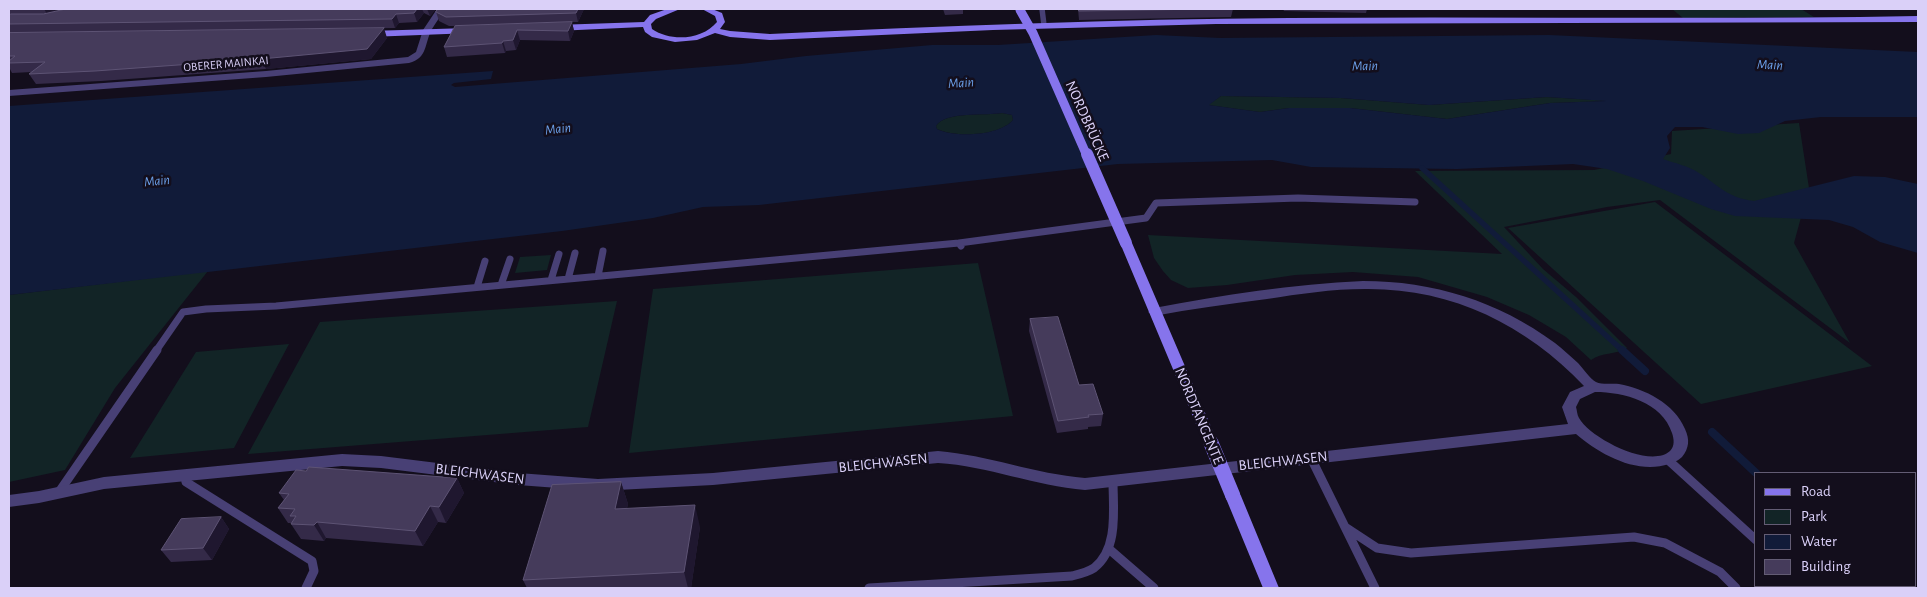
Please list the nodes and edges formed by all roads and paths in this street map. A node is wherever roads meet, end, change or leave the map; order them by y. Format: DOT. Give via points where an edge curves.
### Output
graph roads {
  1 [pos="441,9"];
  2 [pos="676,9"];
  3 [pos="706,9"];
  4 [pos="1042,9"];
  5 [pos="1019,10"];
  6 [pos="1918,19"];
  7 [pos="648,24"];
  8 [pos="1044,25"];
  9 [pos="549,28"];
  10 [pos="483,30"];
  11 [pos="715,30"];
  12 [pos="426,32"];
  13 [pos="363,34"];
  14 [pos="9,94"];
  15 [pos="1415,202"];
  16 [pos="1126,243"];
  17 [pos="603,251"];
  18 [pos="574,253"];
  19 [pos="559,254"];
  20 [pos="510,259"];
  21 [pos="485,261"];
  22 [pos="598,276"];
  23 [pos="568,279"];
  24 [pos="551,280"];
  25 [pos="501,285"];
  26 [pos="477,287"];
  27 [pos="1154,312"];
  28 [pos="1593,387"];
  29 [pos="1578,428"];
  30 [pos="1311,458"];
  31 [pos="1667,459"];
  32 [pos="185,474"];
  33 [pos="1113,480"];
  34 [pos="59,492"];
  35 [pos="9,500"];
  36 [pos="1345,527"];
  37 [pos="1754,538"];
  38 [pos="1108,548"];
  39 [pos="306,588"];
  40 [pos="869,588"];
  41 [pos="1154,588"];
  42 [pos="1271,588"];
  43 [pos="1375,588"];
  44 [pos="1736,588"];
  1 -- 12 [label="street, OBERER MAINKAI"];
  2 -- 7 [label="main road" via="661,13"];
  3 -- 11 [label="main road" via="716,12 721,18"];
  4 -- 8 [label="lane"];
  5 -- 16 [label="main road, NORDBRÜCKE, bridge" via="1037,42"];
  6 -- 8 [label="main road" via="1691,22 1363,20"];
  7 -- 9 [label="main road"];
  7 -- 11 [label="main road" via="650,33 668,39 693,38"];
  8 -- 11 [label="main road" via="770,37"];
  10 -- 12 [label="main road"];
  12 -- 13 [label="main road"];
  12 -- 14 [label="street, OBERER MAINKAI" via="419,56 413,59"];
  15 -- 22 [label="lane" via="1298,198 1156,203 1146,218 960,244"];
  16 -- 27 [label="main road, NORDTANGENTE"];
  17 -- 22 [label="lane"];
  18 -- 23 [label="lane"];
  19 -- 24 [label="lane"];
  20 -- 25 [label="lane"];
  21 -- 26 [label="lane"];
  22 -- 23 [label="lane"];
  23 -- 24 [label="lane"];
  24 -- 25 [label="lane"];
  25 -- 26 [label="lane"];
  26 -- 34 [label="lane" via="183,312"];
  27 -- 28 [label="street" via="1314,288 1363,285 1418,288 1478,305 1511,320 1561,354"];
  27 -- 42 [label="main road, NORDTANGENTE, bridge"];
  28 -- 29 [label="street" via="1572,398 1572,418"];
  28 -- 31 [label="street" via="1629,391 1653,402 1673,418 1683,440 1678,452"];
  29 -- 30 [label="street, BLEICHWASEN"];
  29 -- 31 [label="street" via="1592,441 1623,457 1641,461"];
  30 -- 33 [label="street, BLEICHWASEN"];
  30 -- 36 [label="lane"];
  31 -- 37 [label="lane"];
  32 -- 33 [label="street, BLEICHWASEN" via="342,460 598,485 713,479 938,457 976,461 1064,483"];
  32 -- 34 [label="street, BLEICHWASEN" via="104,483"];
  32 -- 39 [label="lane" via="186,482 312,561 314,571"];
  33 -- 38 [label="lane"];
  34 -- 35 [label="street, BLEICHWASEN"];
  36 -- 43 [label="lane"];
  36 -- 44 [label="lane" via="1377,548 1411,554 1634,537 1665,544 1720,572"];
  38 -- 40 [label="lane" via="1096,567 1072,576"];
  38 -- 41 [label="lane"];
}
